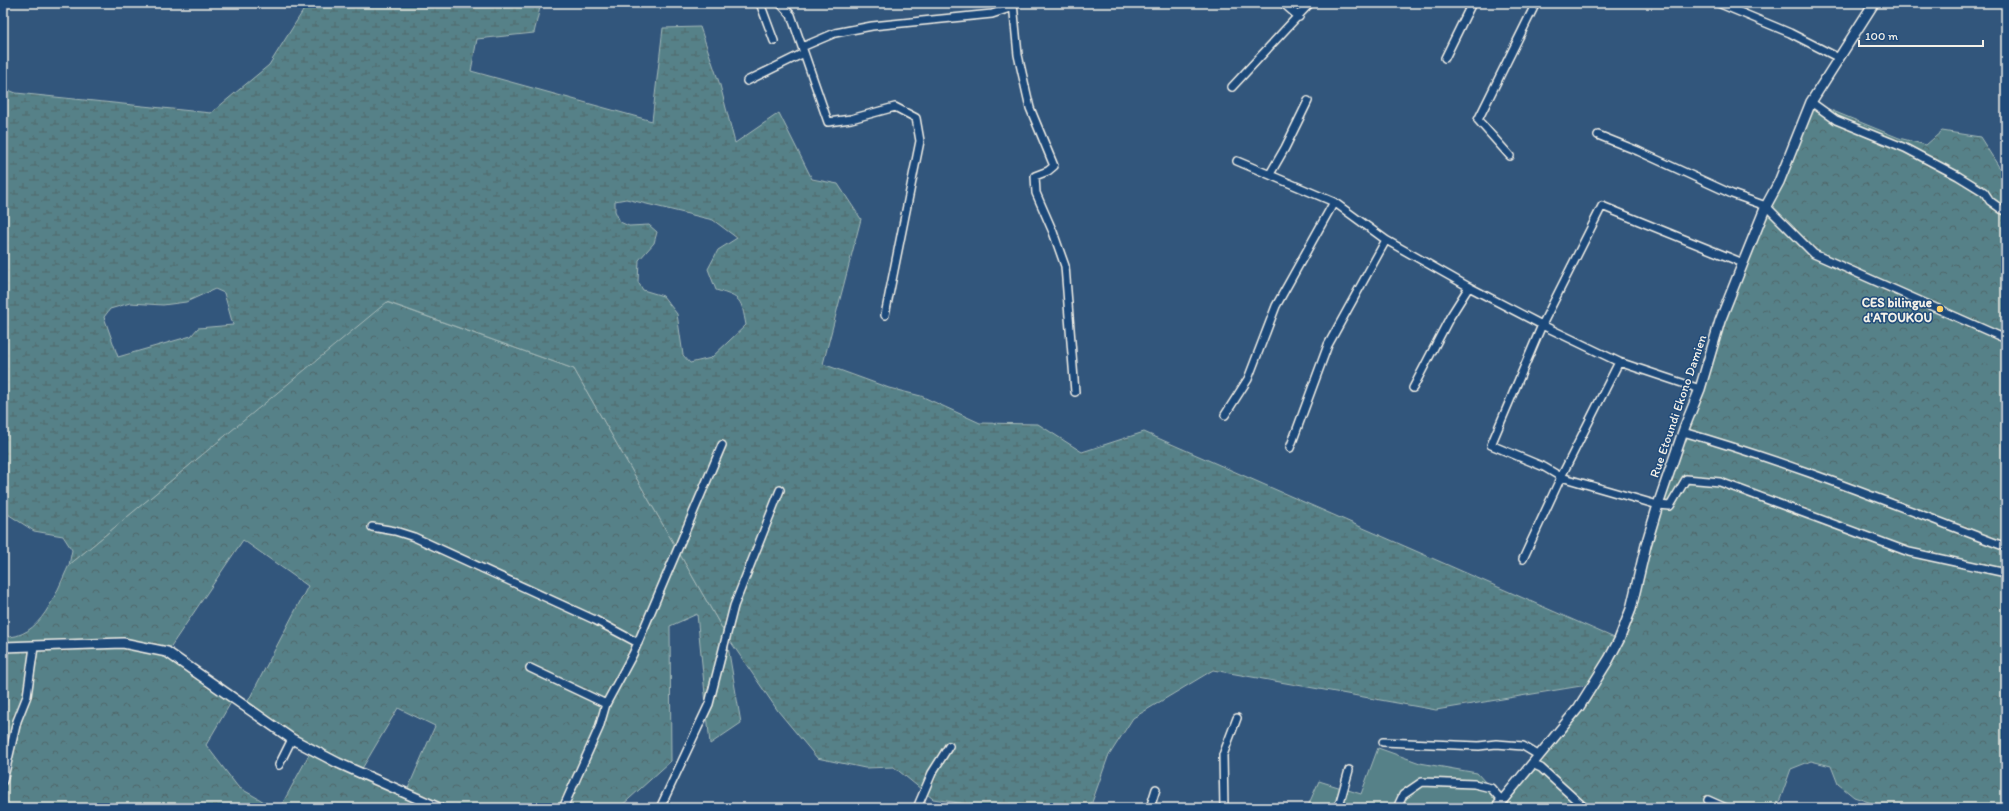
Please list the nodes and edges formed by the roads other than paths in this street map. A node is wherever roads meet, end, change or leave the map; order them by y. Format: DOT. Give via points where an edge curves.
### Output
graph roads {
  1 [pos="760,3"];
  2 [pos="780,3"];
  3 [pos="1283,3"];
  4 [pos="1310,3"];
  5 [pos="1472,3"];
  6 [pos="1536,3"];
  7 [pos="1718,3"];
  8 [pos="1874,3"];
  9 [pos="1013,5"];
  10 [pos="1299,17"];
  11 [pos="774,41"];
  12 [pos="803,50"];
  13 [pos="1445,58"];
  14 [pos="1839,58"];
  15 [pos="747,81"];
  16 [pos="1232,87"];
  17 [pos="1308,101"];
  18 [pos="1811,102"];
  19 [pos="1598,135"];
  20 [pos="1510,156"];
  21 [pos="1237,161"];
  22 [pos="1270,174"];
  23 [pos="1334,202"];
  24 [pos="1766,206"];
  25 [pos="2006,211"];
  26 [pos="1386,240"];
  27 [pos="1743,262"];
  28 [pos="1469,287"];
  29 [pos="885,315"];
  30 [pos="1542,325"];
  31 [pos="2006,339"];
  32 [pos="1619,362"];
  33 [pos="1413,388"];
  34 [pos="1700,389"];
  35 [pos="1075,392"];
  36 [pos="1225,415"];
  37 [pos="1683,432"];
  38 [pos="722,445"];
  39 [pos="1290,448"];
  40 [pos="1561,477"];
  41 [pos="780,490"];
  42 [pos="1658,505"];
  43 [pos="372,527"];
  44 [pos="2006,547"];
  45 [pos="1524,559"];
  46 [pos="2006,573"];
  47 [pos="638,643"];
  48 [pos="3,647"];
  49 [pos="34,647"];
  50 [pos="530,668"];
  51 [pos="606,704"];
  52 [pos="1237,718"];
  53 [pos="292,739"];
  54 [pos="1383,742"];
  55 [pos="949,746"];
  56 [pos="1538,755"];
  57 [pos="1532,764"];
  58 [pos="279,765"];
  59 [pos="1349,770"];
  60 [pos="3,780"];
  61 [pos="1156,789"];
  62 [pos="1708,800"];
  63 [pos="1500,805"];
  64 [pos="439,808"];
  65 [pos="563,808"];
  66 [pos="660,808"];
  67 [pos="917,808"];
  68 [pos="1150,808"];
  69 [pos="1224,808"];
  70 [pos="1336,808"];
  71 [pos="1397,808"];
  72 [pos="1585,808"];
  73 [pos="1726,808"];
  1 -- 11 [label="street"];
  2 -- 12 [label="street" via="791,15"];
  3 -- 10 [label="street"];
  4 -- 10 [label="street"];
  5 -- 13 [label="street"];
  6 -- 20 [label="street" via="1478,120"];
  7 -- 14 [label="street" via="1790,33"];
  8 -- 14 [label="street, Rue Etoundi Ekono Damien"];
  9 -- 12 [label="street" via="992,14 842,31"];
  9 -- 35 [label="street" via="1018,55 1030,108 1054,166 1036,176 1036,193 1065,266"];
  10 -- 16 [label="street"];
  12 -- 15 [label="street"];
  12 -- 29 [label="street" via="828,122 851,119 895,107 916,118 920,141"];
  14 -- 18 [label="street, Rue Etoundi Ekono Damien"];
  17 -- 22 [label="street"];
  18 -- 24 [label="street, Rue Etoundi Ekono Damien" via="1779,182"];
  18 -- 25 [label="street" via="1836,120 1905,148 1958,176 1984,192 2001,210"];
  19 -- 24 [label="street" via="1732,194"];
  21 -- 22 [label="street"];
  22 -- 23 [label="street"];
  23 -- 26 [label="street"];
  23 -- 36 [label="street" via="1276,306 1248,379"];
  24 -- 27 [label="street, Rue Etoundi Ekono Damien"];
  24 -- 31 [label="street" via="1814,254"];
  26 -- 28 [label="street"];
  26 -- 39 [label="street" via="1328,345"];
  27 -- 30 [label="street" via="1602,206"];
  27 -- 34 [label="street, Rue Etoundi Ekono Damien" via="1720,321"];
  28 -- 30 [label="street"];
  28 -- 33 [label="street" via="1450,317"];
  30 -- 32 [label="street"];
  30 -- 40 [label="street" via="1491,445 1544,467"];
  32 -- 34 [label="street"];
  32 -- 40 [label="street"];
  34 -- 37 [label="street, Rue Etoundi Ekono Damien"];
  37 -- 42 [label="street, Rue Etoundi Ekono Damien"];
  37 -- 44 [label="street" via="1797,468"];
  38 -- 47 [label="street"];
  40 -- 42 [label="street"];
  40 -- 45 [label="street"];
  41 -- 66 [label="street" via="734,606 710,704"];
  42 -- 46 [label="street" via="1670,506 1686,479 1720,482 1909,552"];
  42 -- 56 [label="street, Rue Etoundi Ekono Damien" via="1631,609 1610,659 1579,707"];
  43 -- 47 [label="street" via="414,537 595,620"];
  47 -- 51 [label="street"];
  48 -- 49 [label="street"];
  49 -- 53 [label="street" via="123,643 167,652"];
  49 -- 60 [label="street" via="27,696 17,721"];
  50 -- 51 [label="street"];
  51 -- 65 [label="street" via="599,728"];
  52 -- 69 [label="street" via="1223,755"];
  53 -- 58 [label="street"];
  53 -- 64 [label="street" via="338,763"];
  54 -- 56 [label="street" via="1523,746"];
  55 -- 67 [label="street" via="932,773"];
  56 -- 57 [label="street, Rue Etoundi Ekono Damien"];
  57 -- 63 [label="street, Rue Etoundi Ekono Damien"];
  57 -- 72 [label="street" via="1541,768"];
  59 -- 70 [label="street"];
  61 -- 68 [label="street"];
  62 -- 73 [label="street"];
  63 -- 71 [label="street" via="1491,788 1474,784 1422,782 1403,795"];
}
